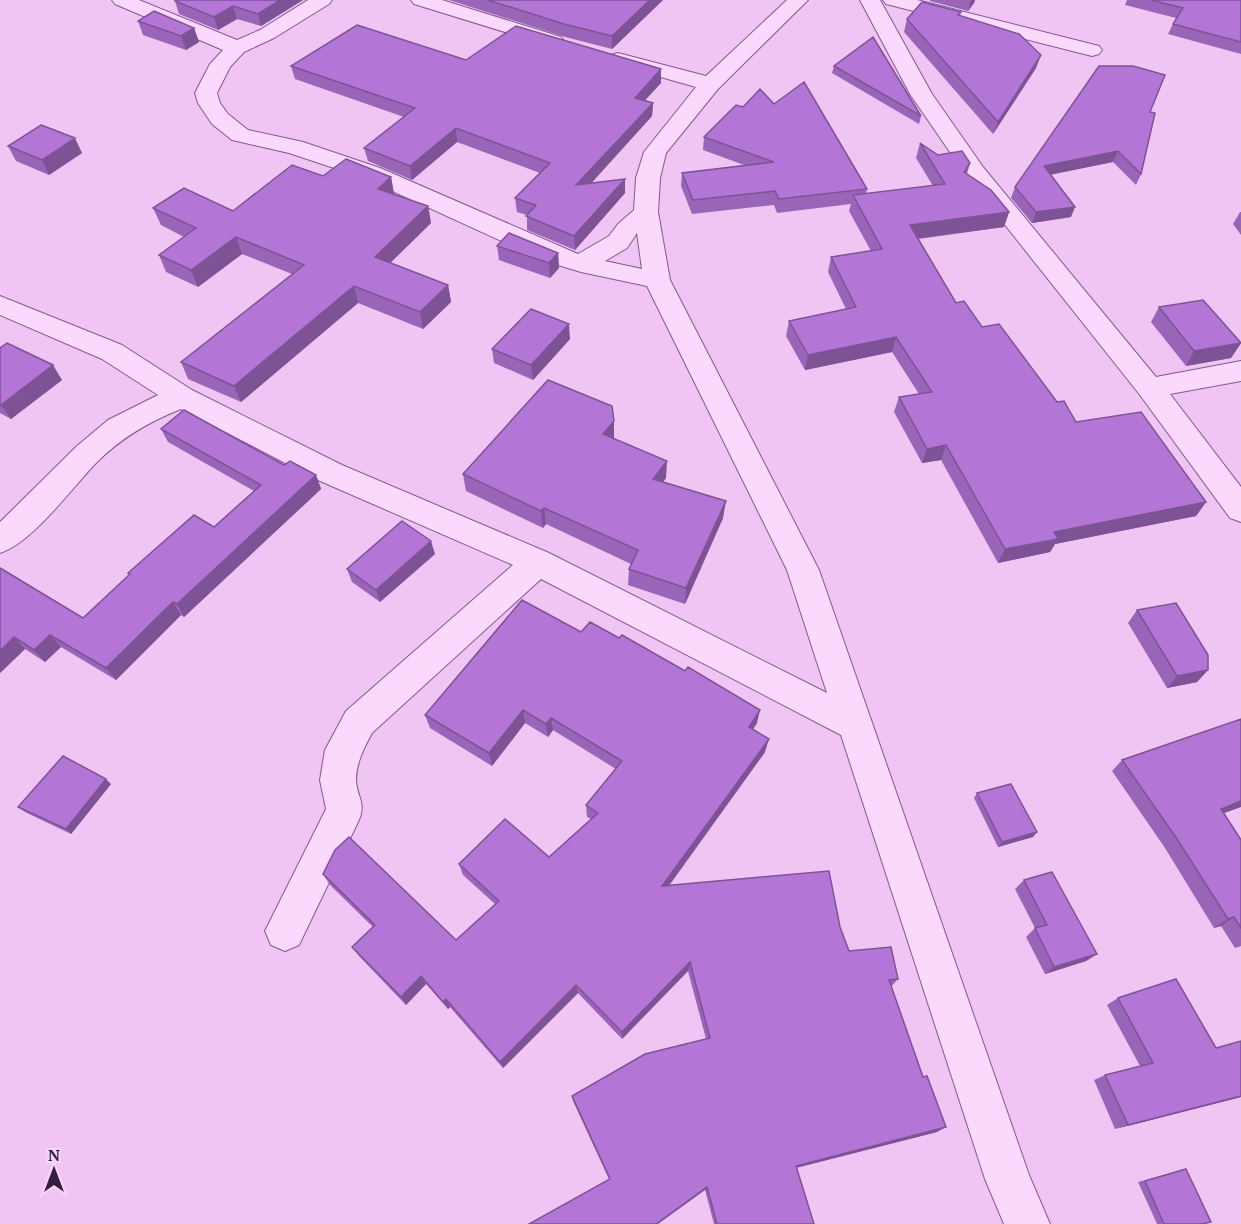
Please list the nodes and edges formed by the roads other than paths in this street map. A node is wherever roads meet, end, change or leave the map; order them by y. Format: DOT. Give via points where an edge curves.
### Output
graph roads {
  1 [pos="122,0"];
  2 [pos="322,0"];
  3 [pos="421,0"];
  4 [pos="798,0"];
  5 [pos="870,0"];
  6 [pos="893,0"];
  7 [pos="568,45"];
  8 [pos="237,48"];
  9 [pos="1092,50"];
  10 [pos="601,54"];
  11 [pos="710,84"];
  12 [pos="646,212"];
  13 [pos="581,264"];
  14 [pos="657,280"];
  15 [pos="0,305"];
  16 [pos="1241,371"];
  17 [pos="1150,388"];
  18 [pos="182,397"];
  19 [pos="1241,510"];
  20 [pos="0,541"];
  21 [pos="538,562"];
  22 [pos="855,725"];
  23 [pos="285,932"];
  24 [pos="1027,1224"];
  1 -- 8 [label="street"];
  2 -- 8 [label="street"];
  3 -- 7 [label="street"];
  4 -- 11 [label="street"];
  5 -- 17 [label="street" via="921,94 975,172"];
  6 -- 9 [label="street"];
  8 -- 13 [label="street" via="215,72 206,93 229,128 240,135 295,147 372,173"];
  10 -- 11 [label="street"];
  11 -- 12 [label="street" via="655,152 648,178"];
  12 -- 13 [label="street" via="618,242"];
  12 -- 14 [label="street"];
  13 -- 14 [label="street"];
  14 -- 22 [label="street" via="803,570"];
  15 -- 18 [label="street" via="112,352"];
  16 -- 17 [label="street"];
  17 -- 19 [label="street"];
  18 -- 20 [label="street" via="118,428"];
  18 -- 21 [label="street" via="331,473"];
  21 -- 22 [label="street"];
  21 -- 23 [label="street" via="359,722 343,750 338,780 345,810"];
  22 -- 24 [label="street" via="1008,1179"];
}
